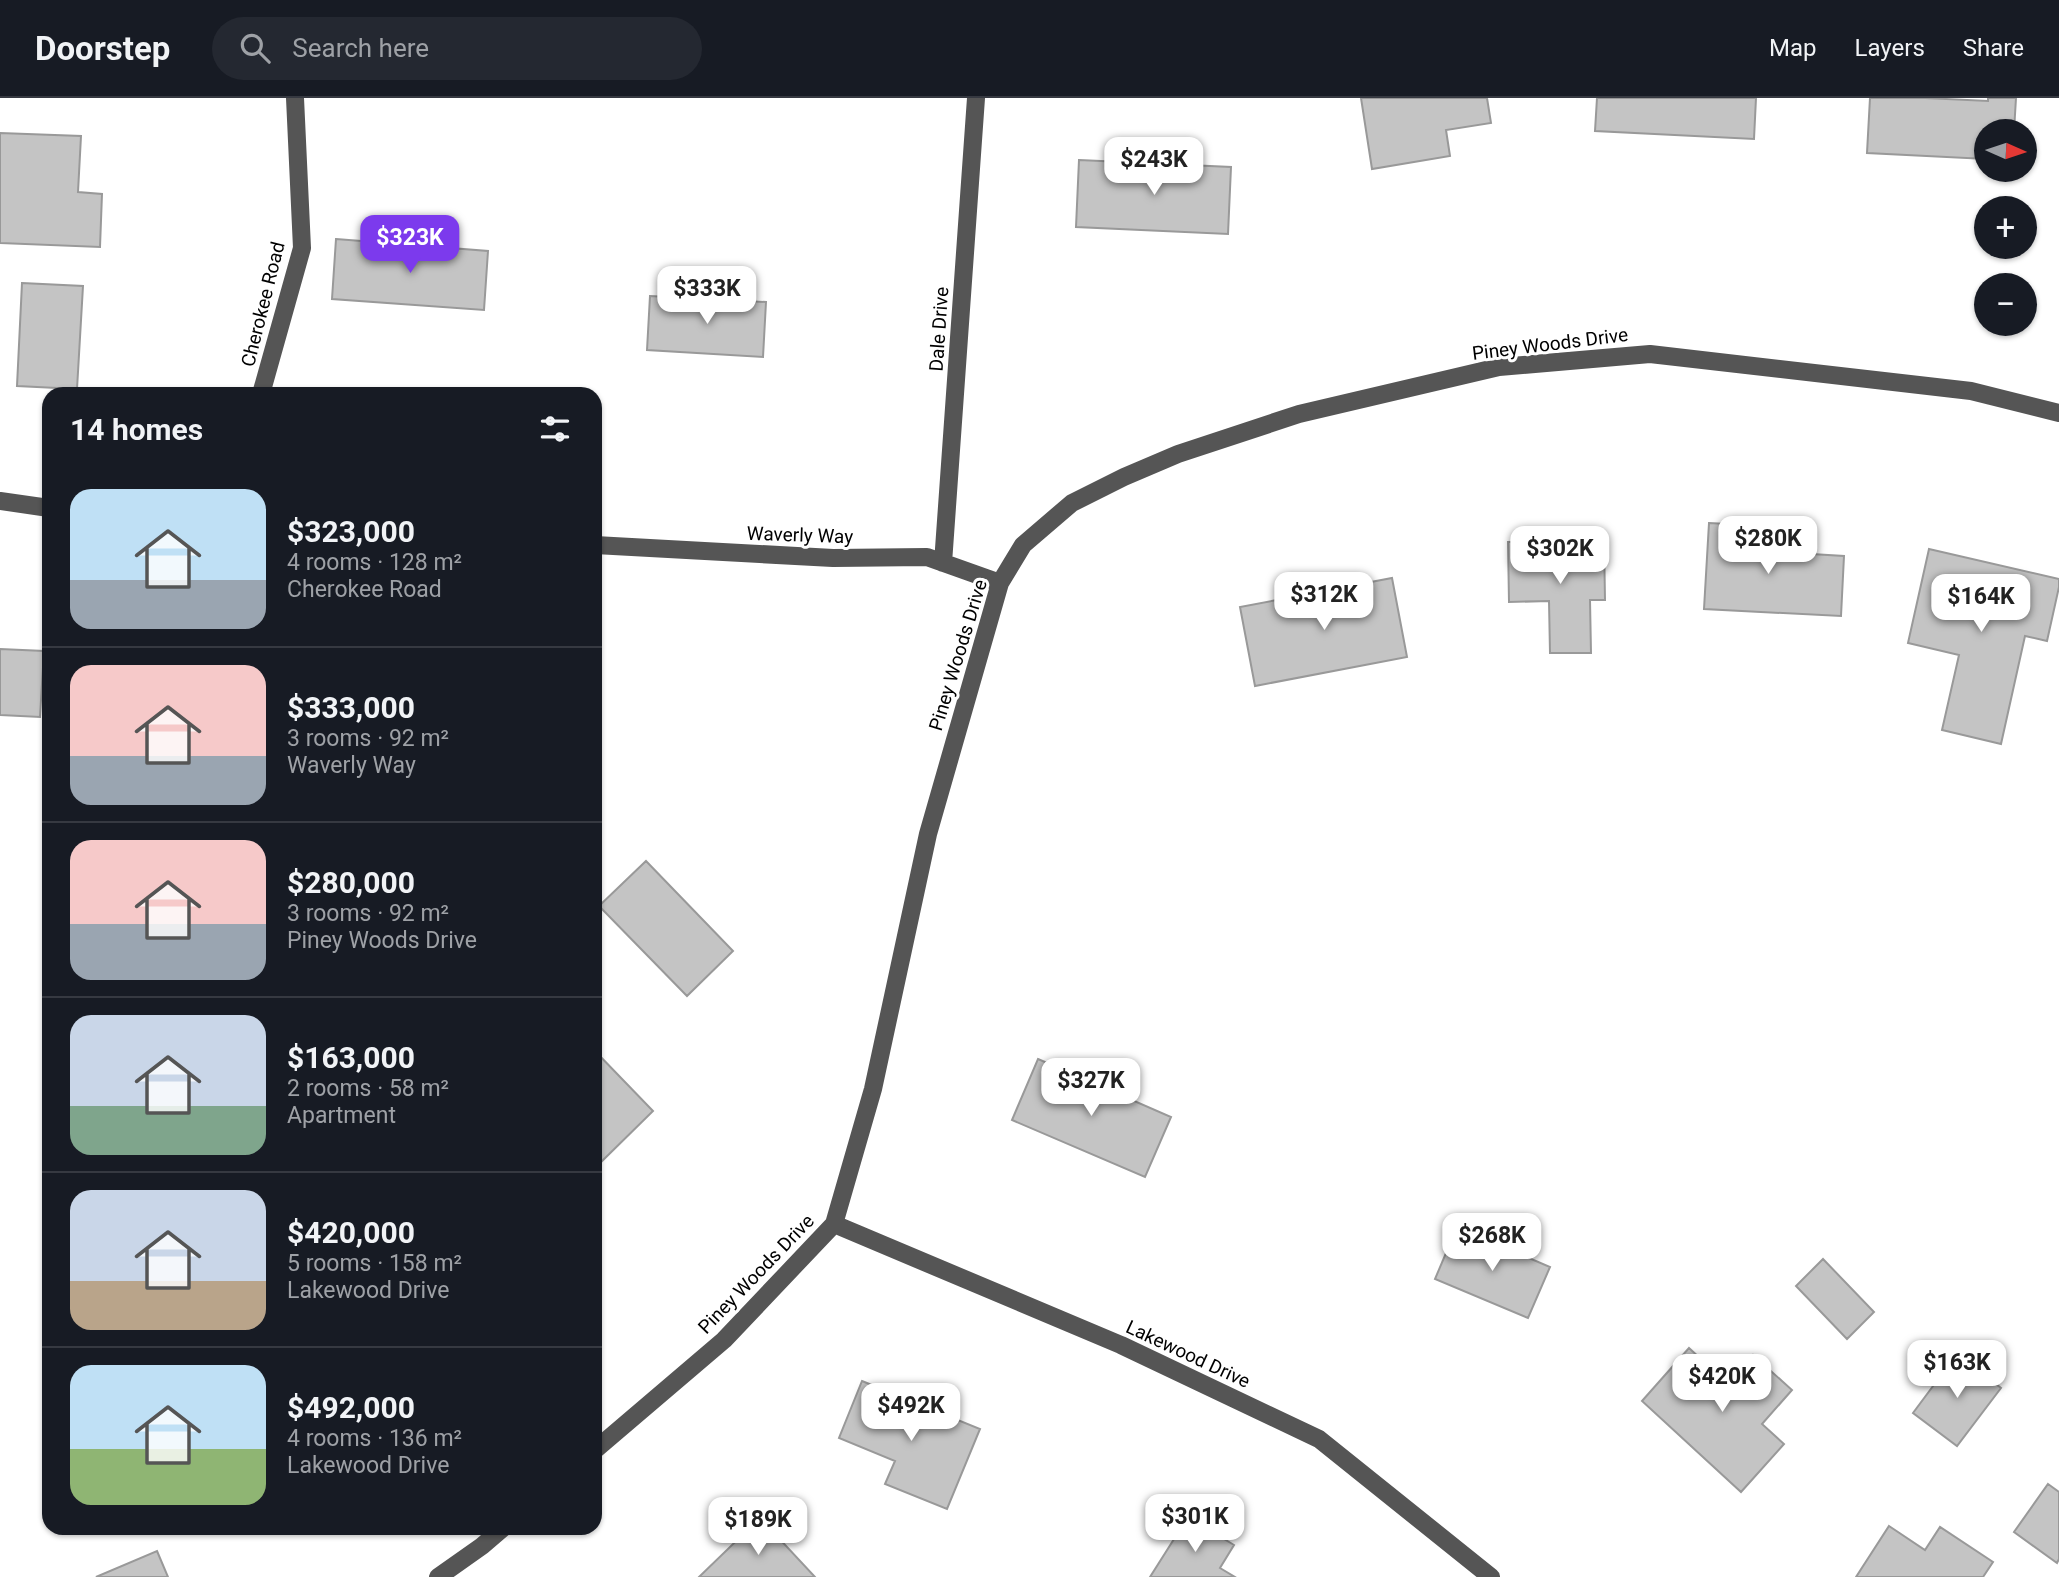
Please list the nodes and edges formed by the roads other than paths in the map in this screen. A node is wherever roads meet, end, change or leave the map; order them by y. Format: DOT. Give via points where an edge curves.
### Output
graph roads {
  1 [pos="295,98"];
  2 [pos="976,98"];
  3 [pos="263,387"];
  4 [pos="2059,413"];
  5 [pos="0,501"];
  6 [pos="42,507"];
  7 [pos="602,545"];
  8 [pos="943,563"];
  9 [pos="1000,583"];
  10 [pos="834,1224"];
  11 [pos="602,1444"];
  12 [pos="495,1535"];
  13 [pos="438,1577"];
  14 [pos="1490,1577"];
  1 -- 3 [label="street, Cherokee Road" via="302,248"];
  2 -- 8 [label="street, Dale Drive"];
  4 -- 9 [label="street, Piney Woods Drive" via="1971,391 1650,354 1499,367 1299,414 1124,477 1072,503 1033,536"];
  5 -- 6 [label="street"];
  7 -- 8 [label="street, Waverly Way" via="833,558 927,557"];
  8 -- 9 [label="street, Waverly Way"];
  9 -- 10 [label="street, Piney Woods Drive" via="928,834 873,1089"];
  10 -- 11 [label="street, Piney Woods Drive" via="724,1340"];
  10 -- 14 [label="street, Lakewood Drive" via="1121,1345 1319,1439"];
  12 -- 13 [label="street"];
}
